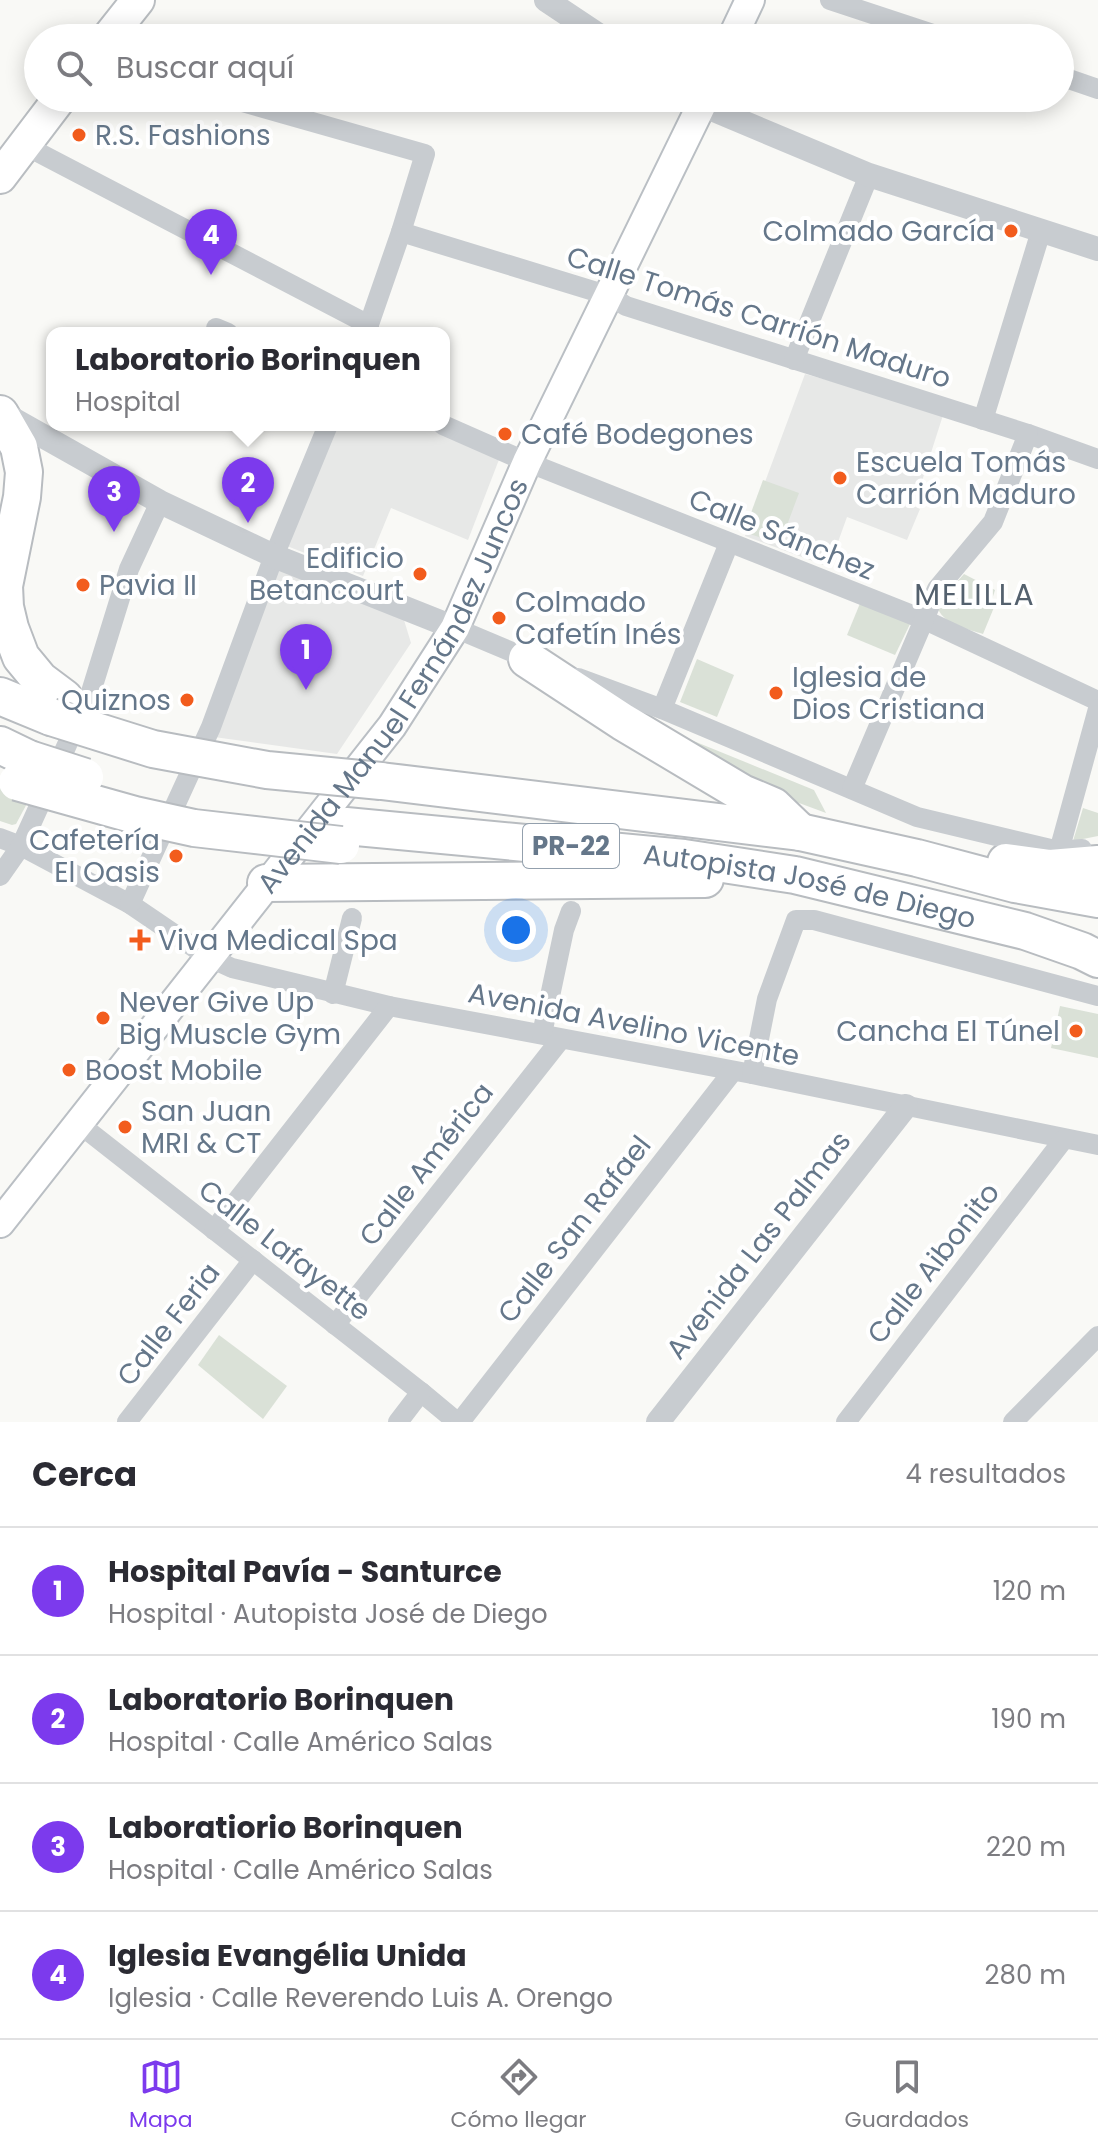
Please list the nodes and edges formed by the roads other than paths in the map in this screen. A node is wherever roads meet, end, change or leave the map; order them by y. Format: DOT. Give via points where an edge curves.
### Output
graph roads {
  1 [pos="138,0"];
  2 [pos="546,0"];
  3 [pos="750,0"];
  4 [pos="830,0"];
  5 [pos="119,24"];
  6 [pos="582,24"];
  7 [pos="739,24"];
  8 [pos="903,24"];
  9 [pos="1074,81"];
  10 [pos="1098,89"];
  11 [pos="49,112"];
  12 [pos="277,112"];
  13 [pos="694,112"];
  14 [pos="727,112"];
  15 [pos="24,145"];
  16 [pos="869,175"];
  17 [pos="0,177"];
  18 [pos="1041,231"];
  19 [pos="401,232"];
  20 [pos="1098,249"];
  21 [pos="610,296"];
  22 [pos="363,327"];
  23 [pos="368,327"];
  24 [pos="794,360"];
  25 [pos="0,413"];
  26 [pos="983,420"];
  27 [pos="450,428"];
  28 [pos="326,431"];
  29 [pos="1028,434"];
  30 [pos="1098,459"];
  31 [pos="527,462"];
  32 [pos="160,502"];
  33 [pos="729,543"];
  34 [pos="274,556"];
  35 [pos="925,620"];
  36 [pos="455,628"];
  37 [pos="527,659"];
  38 [pos="0,696"];
  39 [pos="57,708"];
  40 [pos="662,709"];
  41 [pos="1098,709"];
  42 [pos="12,766"];
  43 [pos="852,789"];
  44 [pos="800,832"];
  45 [pos="0,838"];
  46 [pos="21,846"];
  47 [pos="1098,848"];
  48 [pos="1059,851"];
  49 [pos="917,858"];
  50 [pos="1098,864"];
  51 [pos="795,875"];
  52 [pos="0,876"];
  53 [pos="266,883"];
  54 [pos="1098,899"];
  55 [pos="130,904"];
  56 [pos="571,911"];
  57 [pos="352,918"];
  58 [pos="208,957"];
  59 [pos="1098,959"];
  60 [pos="333,994"];
  61 [pos="1098,996"];
  62 [pos="389,1006"];
  63 [pos="552,1036"];
  64 [pos="742,1073"];
  65 [pos="906,1106"];
  66 [pos="78,1123"];
  67 [pos="1064,1139"];
  68 [pos="1098,1145"];
  69 [pos="0,1223"];
  70 [pos="214,1230"];
  71 [pos="253,1260"];
  72 [pos="335,1325"];
  73 [pos="1098,1336"];
  74 [pos="421,1392"];
  75 [pos="127,1422"];
  76 [pos="398,1422"];
  77 [pos="458,1422"];
  78 [pos="658,1422"];
  79 [pos="846,1422"];
  80 [pos="1013,1422"];
  1 -- 5 [label="main road"];
  2 -- 6 [label="street"];
  3 -- 7 [label="main road"];
  4 -- 8 [label="street"];
  9 -- 10 [label="street"];
  11 -- 15 [label="main road"];
  12 -- 19 [label="street" via="425,154"];
  13 -- 21 [label="main road, Avenida Manuel Fernández Juncos"];
  14 -- 16 [label="street"];
  15 -- 17 [label="main road"];
  15 -- 22 [label="street"];
  16 -- 18 [label="street"];
  16 -- 24 [label="street"];
  18 -- 20 [label="street"];
  18 -- 26 [label="street"];
  19 -- 21 [label="street, Calle Tomás Carrión Maduro"];
  19 -- 23 [label="street"];
  21 -- 24 [label="street, Calle Tomás Carrión Maduro" via="626,306"];
  21 -- 31 [label="main road, Avenida Manuel Fernández Juncos"];
  24 -- 26 [label="street, Calle Tomás Carrión Maduro"];
  25 -- 32 [label="street"];
  25 -- 39 [label="highway" via="19,447 24,472 5,607 21,657"];
  26 -- 29 [label="street, Calle Tomás Carrión Maduro"];
  27 -- 31 [label="street, Calle Sánchez"];
  28 -- 34 [label="street"];
  29 -- 30 [label="street, Calle Tomás Carrión Maduro"];
  29 -- 35 [label="street" via="993,522 937,589"];
  31 -- 33 [label="street, Calle Sánchez"];
  31 -- 36 [label="main road, Avenida Manuel Fernández Juncos"];
  32 -- 34 [label="street"];
  32 -- 46 [label="street" via="129,569 91,692"];
  33 -- 35 [label="street, Calle Sánchez"];
  33 -- 40 [label="street"];
  34 -- 36 [label="street"];
  34 -- 55 [label="street" via="211,727"];
  35 -- 41 [label="street, Calle Sánchez"];
  35 -- 43 [label="street"];
  36 -- 37 [label="street"];
  36 -- 53 [label="main road, Avenida Manuel Fernández Juncos" via="392,726"];
  37 -- 40 [label="street"];
  37 -- 44 [label="highway" via="623,722 773,806"];
  38 -- 39 [label="highway"];
  39 -- 44 [label="highway, Autopista José de Diego / PR-22, bridge" via="258,750 301,772"];
  40 -- 43 [label="street"];
  41 -- 48 [label="street"];
  42 -- 51 [label="highway, Autopista José de Diego / PR-22, bridge" via="344,835 429,833 684,858"];
  43 -- 48 [label="street" via="917,817"];
  44 -- 49 [label="highway, Autopista José de Diego / PR-22"];
  45 -- 46 [label="street, Avenida Avelino Vicente"];
  46 -- 52 [label="street"];
  46 -- 55 [label="street, Avenida Avelino Vicente"];
  47 -- 48 [label="street"];
  49 -- 50 [label="highway" via="985,859 1050,868"];
  49 -- 54 [label="highway, Autopista José de Diego / PR-22"];
  51 -- 53 [label="highway"];
  51 -- 59 [label="highway, Autopista José de Diego / PR-22" via="1025,931"];
  53 -- 58 [label="main road, Avenida Manuel Fernández Juncos"];
  55 -- 58 [label="street, Avenida Avelino Vicente"];
  56 -- 63 [label="street, Calle América" via="564,930"];
  57 -- 60 [label="street"];
  58 -- 60 [label="street, Avenida Avelino Vicente"];
  58 -- 66 [label="main road, Avenida Manuel Fernández Juncos"];
  60 -- 62 [label="street, Avenida Avelino Vicente"];
  61 -- 64 [label="street, Calle San Rafael" via="814,920 796,920"];
  62 -- 63 [label="street, Avenida Avelino Vicente"];
  62 -- 70 [label="street, Calle Feria"];
  63 -- 64 [label="street, Avenida Avelino Vicente"];
  63 -- 72 [label="street, Calle América"];
  64 -- 65 [label="street, Avenida Avelino Vicente"];
  64 -- 77 [label="street, Calle San Rafael"];
  65 -- 67 [label="street, Avenida Avelino Vicente"];
  65 -- 78 [label="street, Avenida Las Palmas"];
  66 -- 69 [label="main road, Avenida Manuel Fernández Juncos"];
  66 -- 70 [label="street, Calle Lafayette"];
  67 -- 68 [label="street, Avenida Avelino Vicente"];
  67 -- 79 [label="street, Calle Aibonito"];
  70 -- 71 [label="street, Calle Lafayette"];
  71 -- 72 [label="street, Calle Lafayette"];
  71 -- 75 [label="street, Calle Feria"];
  72 -- 74 [label="street, Calle Lafayette"];
  73 -- 80 [label="street"];
  74 -- 76 [label="street"];
  74 -- 77 [label="street, Calle Lafayette"];
}
